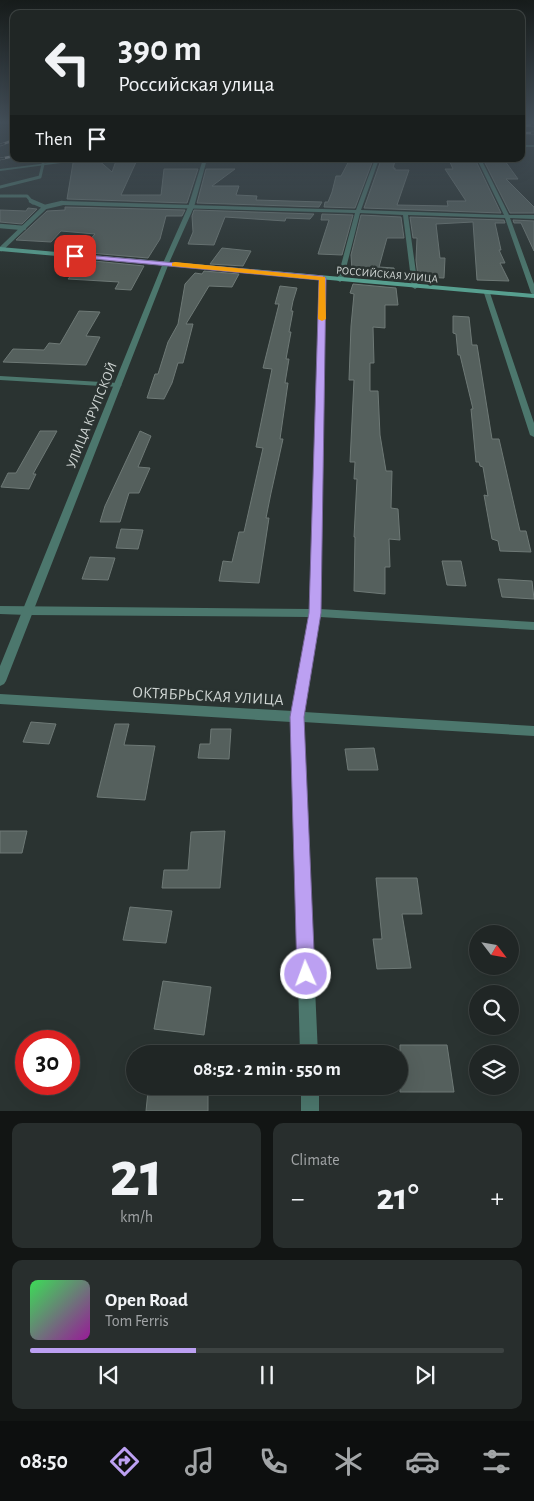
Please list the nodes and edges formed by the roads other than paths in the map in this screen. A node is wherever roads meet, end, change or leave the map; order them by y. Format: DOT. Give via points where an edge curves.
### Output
graph roads {
  1 [pos="41,174"];
  2 [pos="201,174"];
  3 [pos="372,174"];
  4 [pos="486,174"];
  5 [pos="0,187"];
  6 [pos="0,196"];
  7 [pos="62,203"];
  8 [pos="44,207"];
  9 [pos="191,207"];
  10 [pos="358,211"];
  11 [pos="405,213"];
  12 [pos="507,216"];
  13 [pos="534,217"];
  14 [pos="0,226"];
  15 [pos="24,228"];
  16 [pos="1,249"];
  17 [pos="166,263"];
  18 [pos="323,278"];
  19 [pos="340,280"];
  20 [pos="415,287"];
  21 [pos="487,293"];
  22 [pos="534,294"];
  23 [pos="0,378"];
  24 [pos="118,386"];
  25 [pos="534,435"];
  26 [pos="0,610"];
  27 [pos="28,611"];
  28 [pos="315,613"];
  29 [pos="534,626"];
  30 [pos="0,680"];
  31 [pos="0,699"];
  32 [pos="297,717"];
  33 [pos="534,731"];
  34 [pos="309,1045"];
  35 [pos="310,1095"];
  36 [pos="310,1111"];
  1 -- 5 [label="lane" via="40,177"];
  2 -- 9 [label="street, УЛИЦА КРУПСКОЙ"];
  3 -- 10 [label="street"];
  4 -- 12 [label="street"];
  6 -- 8 [label="lane" via="27,196 31,202"];
  7 -- 8 [label="lane"];
  7 -- 9 [label="street"];
  8 -- 15 [label="lane"];
  9 -- 10 [label="street"];
  9 -- 17 [label="street, УЛИЦА КРУПСКОЙ"];
  10 -- 11 [label="street"];
  10 -- 19 [label="street"];
  11 -- 12 [label="street"];
  11 -- 20 [label="street"];
  12 -- 13 [label="street"];
  12 -- 22 [label="street"];
  14 -- 15 [label="lane"];
  15 -- 16 [label="lane"];
  16 -- 17 [label="main road, РОССИЙСКАЯ УЛИЦА"];
  17 -- 18 [label="main road, РОССИЙСКАЯ УЛИЦА"];
  17 -- 24 [label="street, УЛИЦА КРУПСКОЙ"];
  18 -- 19 [label="main road, РОССИЙСКАЯ УЛИЦА"];
  18 -- 28 [label="street"];
  19 -- 20 [label="main road, РОССИЙСКАЯ УЛИЦА"];
  20 -- 21 [label="main road, РОССИЙСКАЯ УЛИЦА"];
  21 -- 22 [label="main road, РОССИЙСКАЯ УЛИЦА"];
  21 -- 25 [label="street"];
  23 -- 24 [label="street"];
  24 -- 27 [label="street, УЛИЦА КРУПСКОЙ"];
  26 -- 27 [label="street"];
  27 -- 28 [label="street"];
  27 -- 30 [label="street, УЛИЦА КРУПСКОЙ"];
  28 -- 29 [label="street"];
  28 -- 32 [label="street"];
  31 -- 32 [label="street, ОКТЯБРЬСКАЯ УЛИЦА"];
  32 -- 33 [label="street, ОКТЯБРЬСКАЯ УЛИЦА"];
  32 -- 34 [label="street"];
  35 -- 36 [label="street"];
}
